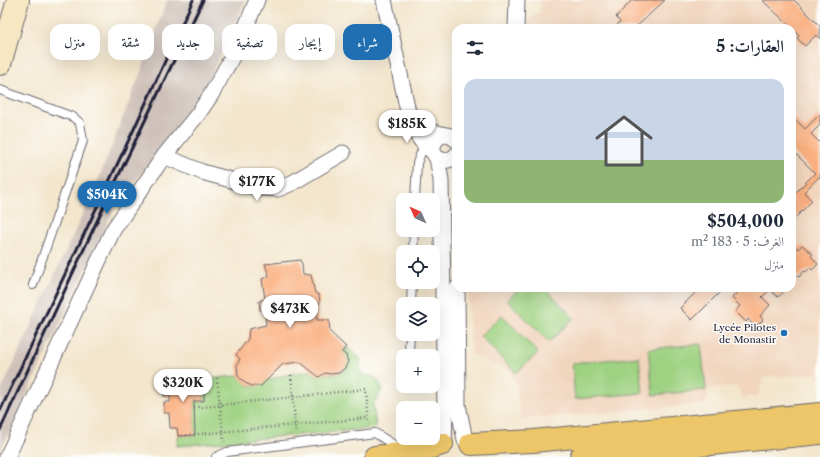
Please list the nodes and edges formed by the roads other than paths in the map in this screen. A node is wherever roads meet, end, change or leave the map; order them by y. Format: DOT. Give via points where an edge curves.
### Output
graph roads {
  1 [pos="18,0"];
  2 [pos="258,0"];
  3 [pos="384,0"];
  4 [pos="517,0"];
  5 [pos="516,24"];
  6 [pos="5,26"];
  7 [pos="1,57"];
  8 [pos="0,90"];
  9 [pos="409,116"];
  10 [pos="452,135"];
  11 [pos="431,151"];
  12 [pos="343,153"];
  13 [pos="164,156"];
  14 [pos="452,158"];
  15 [pos="415,193"];
  16 [pos="33,285"];
  17 [pos="457,292"];
  18 [pos="820,414"];
  19 [pos="820,433"];
  20 [pos="456,447"];
  21 [pos="407,453"];
  22 [pos="7,457"];
  23 [pos="216,457"];
  24 [pos="375,457"];
  25 [pos="581,457"];
  1 -- 6 [label="main road"];
  2 -- 13 [label="street" via="238,48 211,95"];
  3 -- 9 [label="street"];
  4 -- 5 [label="street"];
  6 -- 7 [label="main road"];
  8 -- 16 [label="lane" via="74,116 80,123 83,141"];
  9 -- 10 [label="street" via="433,132"];
  9 -- 11 [label="street" via="414,131"];
  10 -- 11 [label="street" via="438,137"];
  11 -- 14 [label="street" via="440,160"];
  11 -- 15 [label="lane" via="417,163"];
  11 -- 20 [label="street" via="441,180"];
  12 -- 13 [label="street" via="278,189 260,188 202,172"];
  13 -- 22 [label="street" via="113,230"];
  17 -- 20 [label="street"];
  18 -- 20 [label="main road"];
  19 -- 25 [label="main road"];
  20 -- 21 [label="main road"];
  21 -- 23 [label="lane" via="375,433 227,452"];
  21 -- 24 [label="main road"];
}
